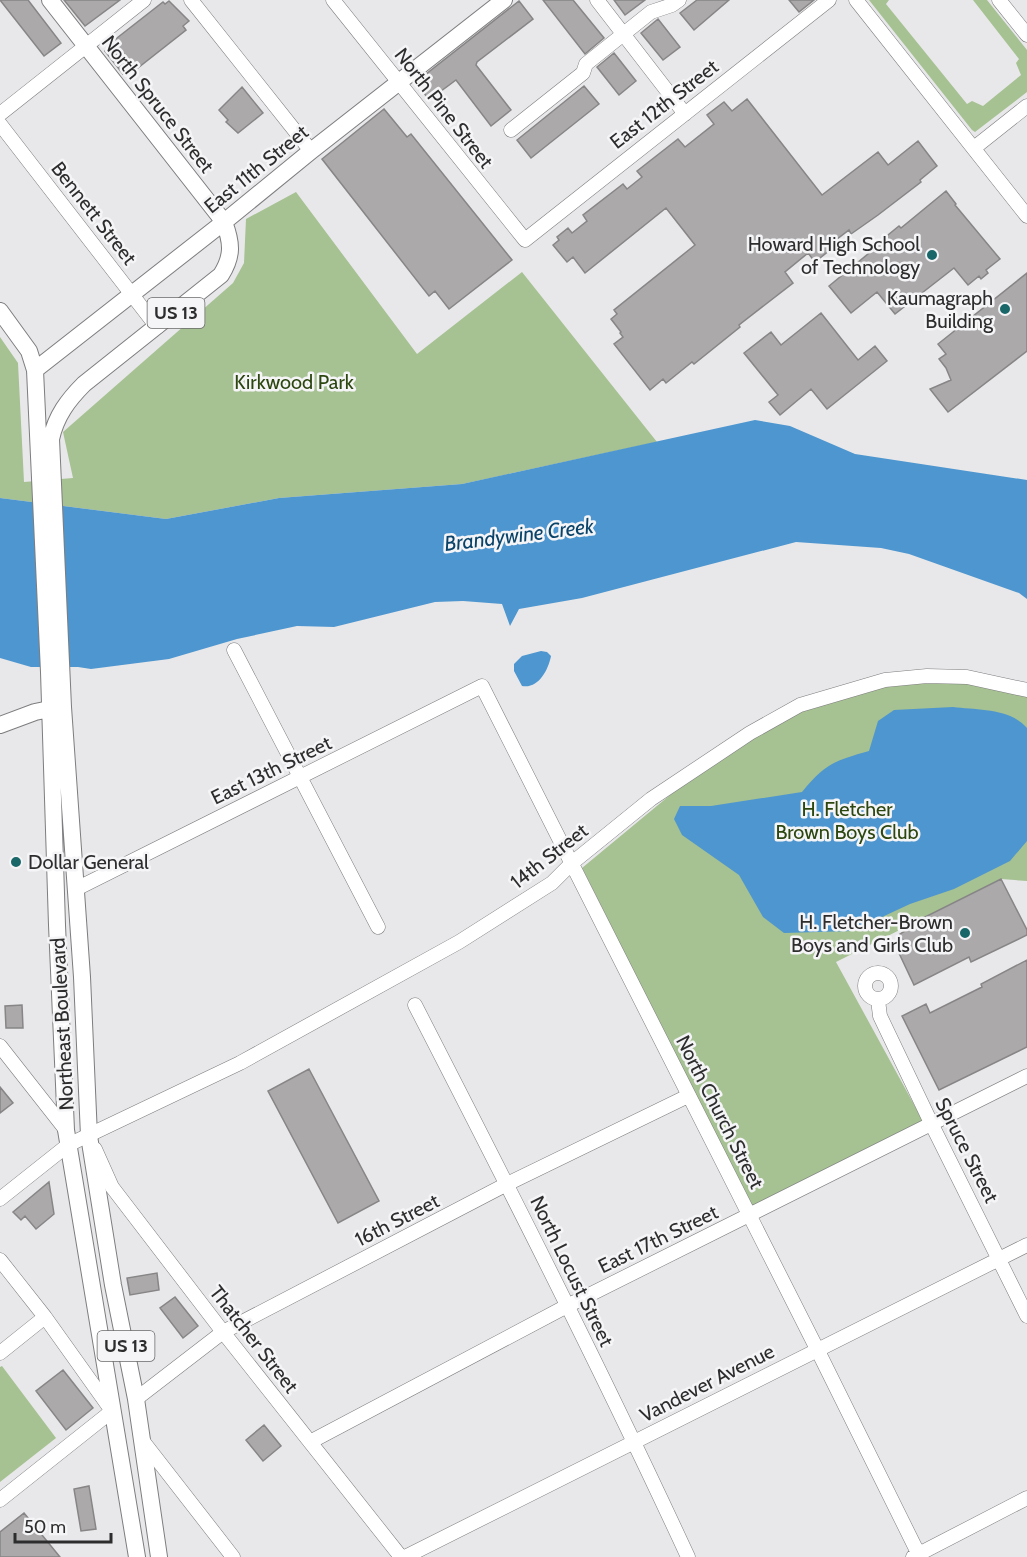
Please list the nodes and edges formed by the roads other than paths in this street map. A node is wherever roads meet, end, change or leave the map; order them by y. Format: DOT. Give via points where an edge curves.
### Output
graph roads {
  1 [pos="50,0"];
  2 [pos="144,0"];
  3 [pos="191,0"];
  4 [pos="333,0"];
  5 [pos="504,0"];
  6 [pos="597,0"];
  7 [pos="679,0"];
  8 [pos="829,0"];
  9 [pos="856,0"];
  10 [pos="999,0"];
  11 [pos="623,33"];
  12 [pos="1027,35"];
  13 [pos="86,45"];
  14 [pos="399,82"];
  15 [pos="1027,106"];
  16 [pos="0,114"];
  17 [pos="685,114"];
  18 [pos="0,124"];
  19 [pos="511,130"];
  20 [pos="974,148"];
  21 [pos="310,151"];
  22 [pos="1027,216"];
  23 [pos="224,222"];
  24 [pos="525,240"];
  25 [pos="133,294"];
  26 [pos="0,312"];
  27 [pos="157,327"];
  28 [pos="35,370"];
  29 [pos="47,484"];
  30 [pos="234,650"];
  31 [pos="482,686"];
  32 [pos="1027,690"];
  33 [pos="56,708"];
  34 [pos="0,725"];
  35 [pos="300,777"];
  36 [pos="572,863"];
  37 [pos="76,889"];
  38 [pos="378,927"];
  39 [pos="878,1000"];
  40 [pos="414,1005"];
  41 [pos="0,1046"];
  42 [pos="1027,1076"];
  43 [pos="688,1096"];
  44 [pos="932,1125"];
  45 [pos="89,1136"];
  46 [pos="67,1138"];
  47 [pos="507,1184"];
  48 [pos="0,1199"];
  49 [pos="749,1216"];
  50 [pos="1027,1245"];
  51 [pos="1000,1258"];
  52 [pos="0,1260"];
  53 [pos="567,1306"];
  54 [pos="1027,1316"];
  55 [pos="45,1317"];
  56 [pos="223,1332"];
  57 [pos="817,1349"];
  58 [pos="0,1353"];
  59 [pos="136,1399"];
  60 [pos="112,1411"];
  61 [pos="142,1440"];
  62 [pos="309,1442"];
  63 [pos="634,1442"];
  64 [pos="1027,1498"];
  65 [pos="0,1500"];
  66 [pos="153,1525"];
  67 [pos="133,1555"];
  68 [pos="917,1556"];
  69 [pos="159,1557"];
  70 [pos="233,1557"];
  71 [pos="403,1557"];
  72 [pos="688,1557"];
  1 -- 13 [label="main road, North Spruce Street / US 13"];
  2 -- 13 [label="street"];
  3 -- 21 [label="street"];
  4 -- 14 [label="street, North Pine Street"];
  5 -- 14 [label="main road, East 11th Street"];
  6 -- 11 [label="street"];
  7 -- 11 [label="street" via="651,12"];
  8 -- 17 [label="street, East 12th Street"];
  9 -- 20 [label="street"];
  10 -- 12 [label="street"];
  11 -- 17 [label="street"];
  11 -- 19 [label="street" via="586,64 583,72"];
  13 -- 16 [label="street"];
  13 -- 23 [label="main road, North Spruce Street / US 13"];
  14 -- 21 [label="main road, East 11th Street"];
  14 -- 24 [label="street, North Pine Street"];
  15 -- 20 [label="street"];
  17 -- 24 [label="street, East 12th Street"];
  18 -- 25 [label="street, Bennett Street"];
  20 -- 22 [label="street"];
  21 -- 23 [label="main road, East 11th Street"];
  23 -- 25 [label="main road, East 11th Street"];
  23 -- 27 [label="main road, North Spruce Street / US 13" via="231,246 221,275"];
  25 -- 27 [label="street, Bennett Street"];
  25 -- 28 [label="main road, East 11th Street"];
  26 -- 28 [label="main road, US 13" via="29,351"];
  27 -- 29 [label="main road, North Spruce Street / US 13" via="84,384 59,414"];
  28 -- 29 [label="main road, US 13"];
  29 -- 33 [label="main road, Northeast Boulevard / US 13"];
  30 -- 35 [label="street"];
  31 -- 35 [label="street, East 13th Street"];
  31 -- 36 [label="street, North Church Street"];
  32 -- 36 [label="street, 14th Street" via="967,676 927,676 885,680 800,705 651,799"];
  33 -- 34 [label="main road"];
  33 -- 37 [label="main road, Northeast Boulevard / US 13"];
  33 -- 46 [label="main road, Northeast Boulevard / US 13"];
  35 -- 37 [label="street, East 13th Street"];
  35 -- 38 [label="street"];
  36 -- 43 [label="street, North Church Street"];
  36 -- 45 [label="street, 14th Street" via="552,883 459,942 240,1064"];
  37 -- 45 [label="main road, Northeast Boulevard / US 13"];
  39 -- 44 [label="street, Spruce Street" via="880,1016"];
  40 -- 47 [label="street, North Locust Street"];
  41 -- 46 [label="street"];
  42 -- 44 [label="street, East 17th Street"];
  43 -- 47 [label="street, 16th Street"];
  43 -- 49 [label="street, North Church Street"];
  44 -- 49 [label="street, East 17th Street"];
  44 -- 51 [label="street, Spruce Street"];
  45 -- 46 [label="street, 14th Street"];
  45 -- 56 [label="street, Thatcher Street" via="112,1187"];
  45 -- 59 [label="main road, Northeast Boulevard / US 13"];
  46 -- 48 [label="street, 14th Street"];
  46 -- 60 [label="main road, Northeast Boulevard / US 13"];
  47 -- 53 [label="street, North Locust Street"];
  47 -- 56 [label="street, 16th Street"];
  49 -- 53 [label="street, East 17th Street"];
  49 -- 57 [label="street, North Church Street"];
  50 -- 51 [label="street, Vandever Avenue"];
  51 -- 54 [label="street, Spruce Street"];
  51 -- 57 [label="street, Vandever Avenue"];
  52 -- 55 [label="street"];
  53 -- 62 [label="street, East 17th Street"];
  53 -- 63 [label="street, North Locust Street"];
  55 -- 58 [label="street"];
  55 -- 60 [label="street"];
  56 -- 59 [label="street, 16th Street"];
  56 -- 62 [label="street, Thatcher Street"];
  57 -- 63 [label="street, Vandever Avenue"];
  57 -- 68 [label="street, North Church Street"];
  59 -- 61 [label="main road, Northeast Boulevard / US 13"];
  60 -- 65 [label="street"];
  60 -- 66 [label="main road" via="121,1412 129,1422 141,1495"];
  60 -- 67 [label="main road, Northeast Boulevard / US 13"];
  61 -- 66 [label="main road, Northeast Boulevard / US 13"];
  61 -- 70 [label="street"];
  62 -- 71 [label="street, Thatcher Street"];
  63 -- 71 [label="street, Vandever Avenue"];
  63 -- 72 [label="street, North Locust Street"];
  64 -- 68 [label="street"];
  66 -- 69 [label="main road, Northeast Boulevard / US 13"];
}
